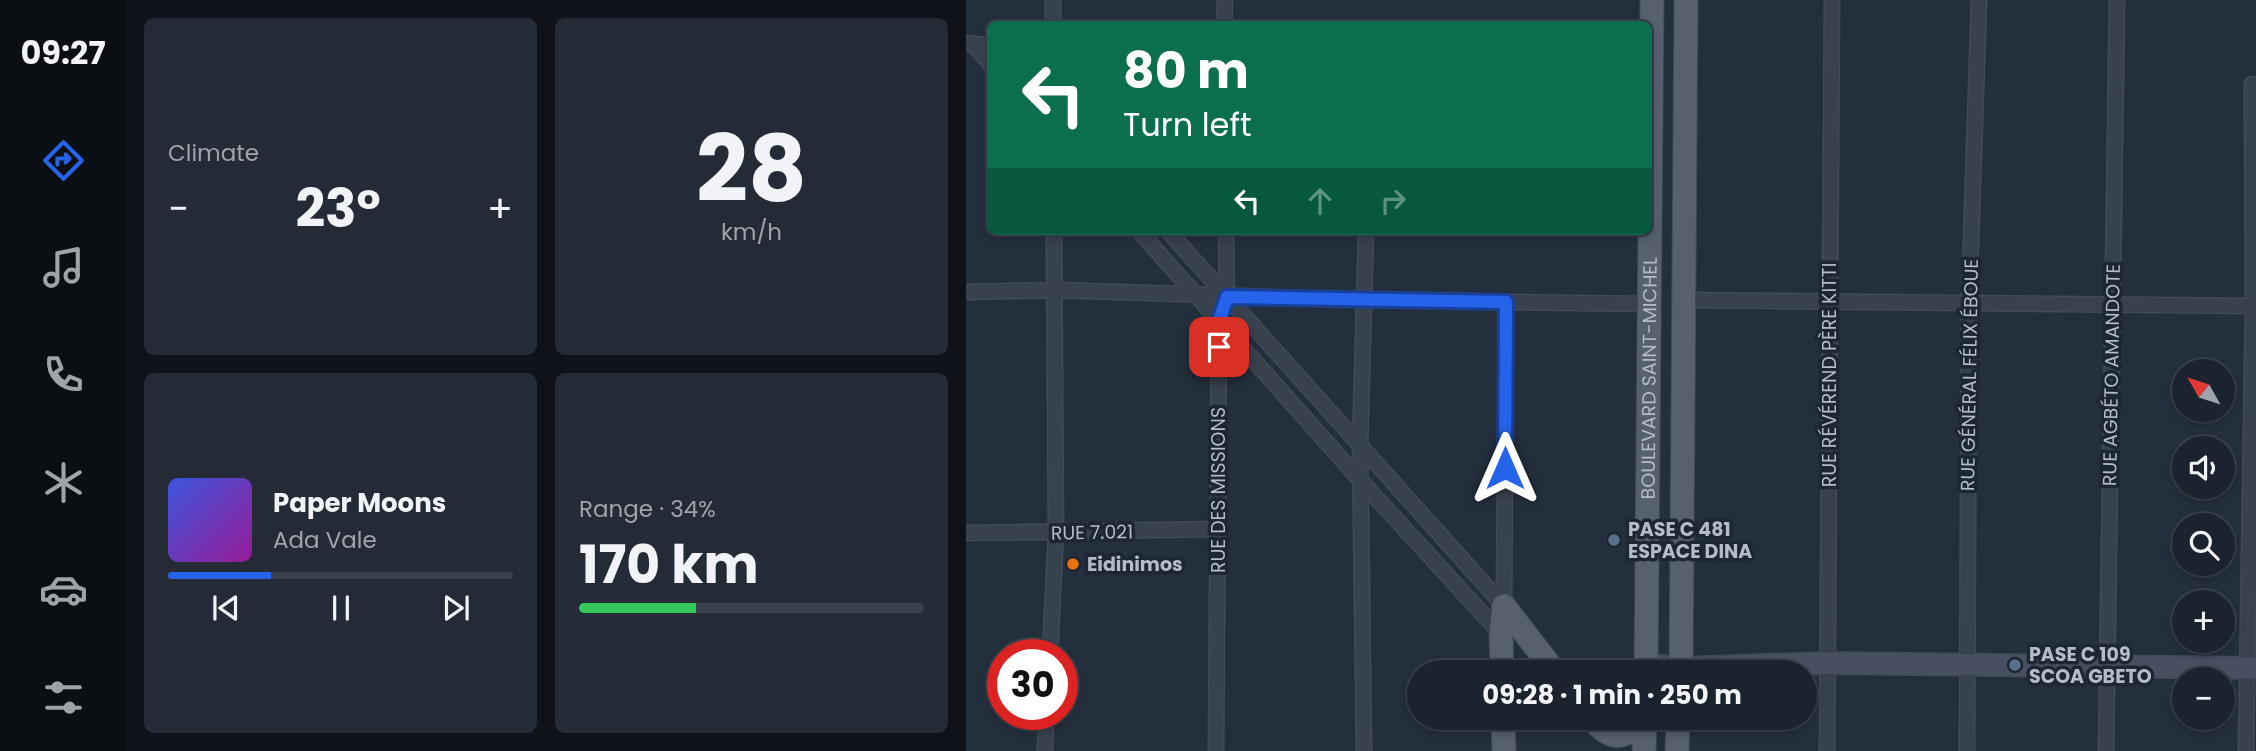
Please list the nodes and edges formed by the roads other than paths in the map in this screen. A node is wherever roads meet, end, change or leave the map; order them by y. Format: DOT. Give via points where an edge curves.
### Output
graph roads {
  1 [pos="1053,0"];
  2 [pos="1225,0"];
  3 [pos="1652,0"];
  4 [pos="1686,0"];
  5 [pos="1832,0"];
  6 [pos="1979,0"];
  7 [pos="2117,0"];
  8 [pos="1053,21"];
  9 [pos="1224,21"];
  10 [pos="1651,21"];
  11 [pos="969,43"];
  12 [pos="987,46"];
  13 [pos="987,61"];
  14 [pos="2252,84"];
  15 [pos="1054,235"];
  16 [pos="1142,235"];
  17 [pos="1172,235"];
  18 [pos="1226,235"];
  19 [pos="1366,235"];
  20 [pos="1649,235"];
  21 [pos="1056,290"];
  22 [pos="966,292"];
  23 [pos="1195,295"];
  24 [pos="1227,297"];
  25 [pos="1364,300"];
  26 [pos="1683,300"];
  27 [pos="1830,301"];
  28 [pos="1506,302"];
  29 [pos="1969,303"];
  30 [pos="1648,304"];
  31 [pos="2112,304"];
  32 [pos="2254,306"];
  33 [pos="1219,321"];
  34 [pos="1360,445"];
  35 [pos="1360,480"];
  36 [pos="1218,529"];
  37 [pos="1056,533"];
  38 [pos="966,534"];
  39 [pos="1504,606"];
  40 [pos="1501,634"];
  41 [pos="1050,639"];
  42 [pos="1540,654"];
  43 [pos="1502,660"];
  44 [pos="1545,660"];
  45 [pos="1646,660"];
  46 [pos="1681,660"];
  47 [pos="1817,663"];
  48 [pos="1827,663"];
  49 [pos="1968,665"];
  50 [pos="2107,667"];
  51 [pos="2252,668"];
  52 [pos="1046,730"];
  53 [pos="1503,730"];
  54 [pos="1602,730"];
  55 [pos="1632,730"];
  56 [pos="1645,730"];
  57 [pos="1674,730"];
  58 [pos="1677,730"];
  59 [pos="1045,751"];
  60 [pos="1216,751"];
  61 [pos="1364,751"];
  62 [pos="1504,751"];
  63 [pos="1644,751"];
  64 [pos="1665,751"];
  65 [pos="1677,751"];
  66 [pos="1827,751"];
  67 [pos="1967,751"];
  68 [pos="2106,751"];
  69 [pos="2246,751"];
  1 -- 8 [label="street"];
  2 -- 9 [label="street"];
  3 -- 10 [label="main road, BOULEVARD SAINT-MICHEL"];
  4 -- 26 [label="main road, BOULEVARD SAINT-MICHEL"];
  5 -- 27 [label="street, RUE RÉVÉREND PÈRE KITTI"];
  6 -- 29 [label="street, RUE GÉNÉRAL FÉLIX ÉBOUE"];
  7 -- 31 [label="street, RUE AGBÉTO AMANDOTE"];
  11 -- 12 [label="street"];
  11 -- 13 [label="street"];
  14 -- 32 [label="street"];
  15 -- 21 [label="street"];
  16 -- 23 [label="street"];
  17 -- 24 [label="street"];
  18 -- 24 [label="street, RUE DES MISSIONS"];
  19 -- 25 [label="street"];
  20 -- 30 [label="main road, BOULEVARD SAINT-MICHEL"];
  21 -- 22 [label="street"];
  21 -- 23 [label="street"];
  21 -- 37 [label="street"];
  23 -- 24 [label="street"];
  23 -- 33 [label="street"];
  24 -- 25 [label="street"];
  24 -- 33 [label="street, RUE DES MISSIONS"];
  24 -- 34 [label="street"];
  25 -- 28 [label="street"];
  25 -- 34 [label="street"];
  26 -- 27 [label="street"];
  26 -- 46 [label="main road, BOULEVARD SAINT-MICHEL"];
  27 -- 29 [label="street"];
  27 -- 48 [label="street, RUE RÉVÉREND PÈRE KITTI"];
  28 -- 30 [label="street"];
  28 -- 39 [label="street"];
  29 -- 31 [label="street"];
  29 -- 49 [label="street, RUE GÉNÉRAL FÉLIX ÉBOUE"];
  30 -- 45 [label="main road, BOULEVARD SAINT-MICHEL"];
  31 -- 32 [label="street"];
  31 -- 50 [label="street, RUE AGBÉTO AMANDOTE"];
  32 -- 51 [label="street"];
  33 -- 35 [label="street"];
  33 -- 36 [label="street, RUE DES MISSIONS"];
  34 -- 35 [label="street"];
  34 -- 39 [label="street"];
  35 -- 40 [label="street"];
  35 -- 61 [label="street"];
  36 -- 37 [label="street, RUE 7.021"];
  36 -- 60 [label="street, RUE DES MISSIONS"];
  37 -- 38 [label="street, RUE 7.021"];
  37 -- 41 [label="street"];
  39 -- 40 [label="main road"];
  39 -- 42 [label="main road"];
  40 -- 42 [label="main road"];
  40 -- 43 [label="main road"];
  42 -- 44 [label="main road"];
  47 -- 48 [label="street"];
  48 -- 49 [label="street"];
  48 -- 66 [label="street, RUE RÉVÉREND PÈRE KITTI"];
  49 -- 50 [label="street"];
  49 -- 67 [label="street, RUE GÉNÉRAL FÉLIX ÉBOUE"];
  50 -- 51 [label="street"];
  50 -- 68 [label="street, RUE AGBÉTO AMANDOTE"];
  51 -- 69 [label="street"];
  52 -- 59 [label="street"];
  53 -- 62 [label="main road"];
  54 -- 55 [label="main road" via="1622,735"];
  56 -- 63 [label="main road"];
  57 -- 64 [label="main road"];
  58 -- 65 [label="main road"];
}
